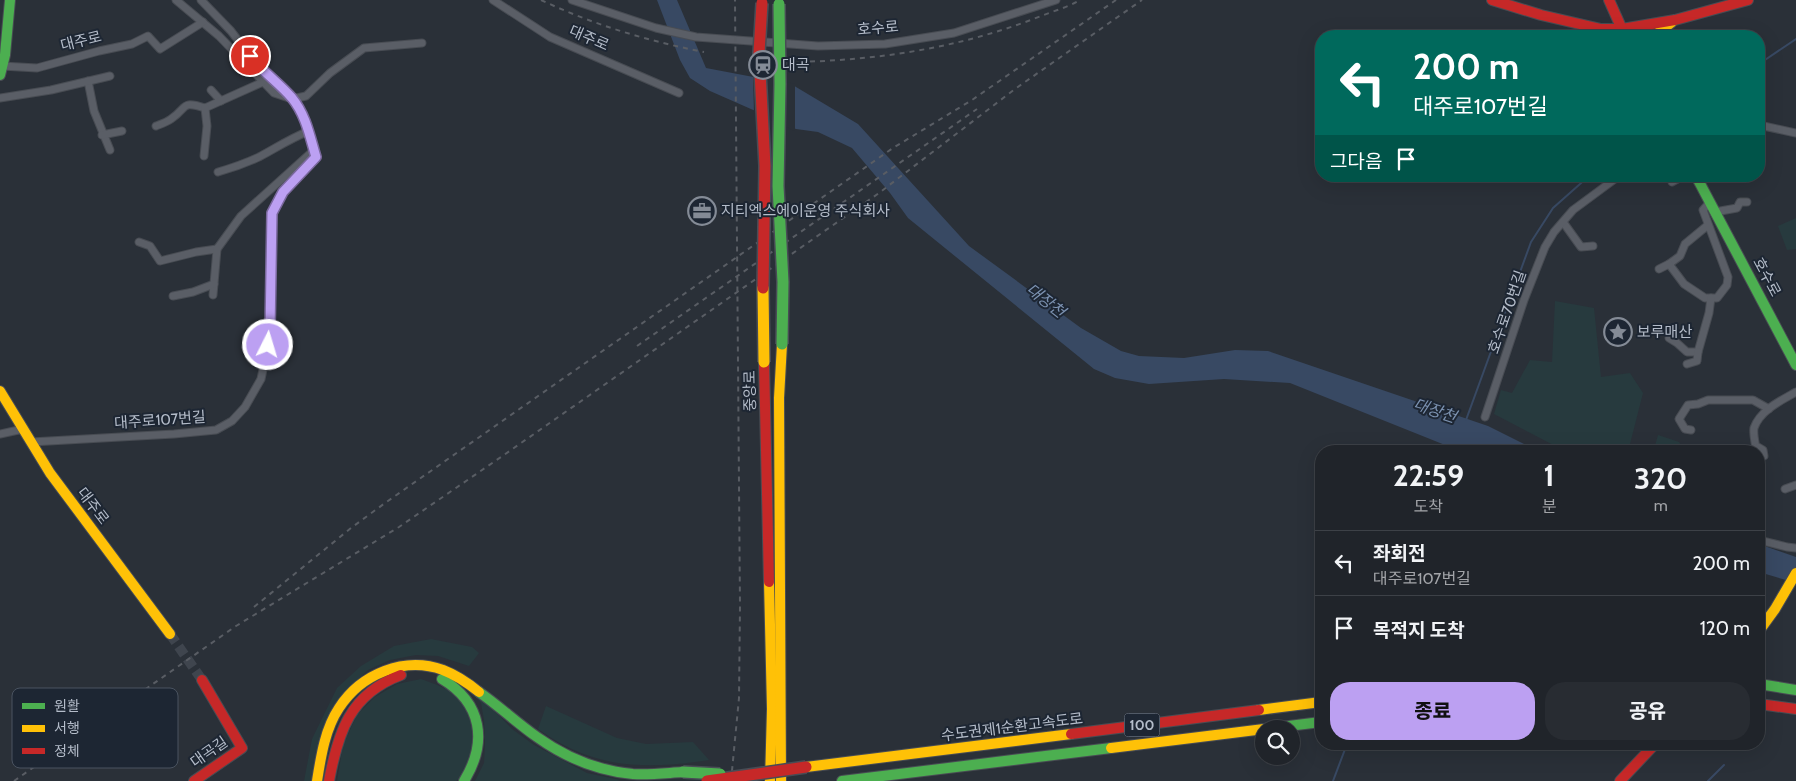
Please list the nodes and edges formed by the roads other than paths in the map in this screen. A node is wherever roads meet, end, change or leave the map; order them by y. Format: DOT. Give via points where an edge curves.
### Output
graph roads {
  1 [pos="10,0"];
  2 [pos="176,0"];
  3 [pos="201,0"];
  4 [pos="493,0"];
  5 [pos="572,0"];
  6 [pos="1056,0"];
  7 [pos="1492,0"];
  8 [pos="1609,0"];
  9 [pos="1748,0"];
  10 [pos="762,2"];
  11 [pos="779,2"];
  12 [pos="1675,20"];
  13 [pos="203,22"];
  14 [pos="1594,30"];
  15 [pos="1623,30"];
  16 [pos="1634,30"];
  17 [pos="1662,30"];
  18 [pos="422,43"];
  19 [pos="1,70"];
  20 [pos="110,76"];
  21 [pos="88,81"];
  22 [pos="263,82"];
  23 [pos="211,90"];
  24 [pos="679,92"];
  25 [pos="0,98"];
  26 [pos="292,99"];
  27 [pos="221,101"];
  28 [pos="205,108"];
  29 [pos="156,126"];
  30 [pos="1765,126"];
  31 [pos="122,131"];
  32 [pos="308,132"];
  33 [pos="1796,133"];
  34 [pos="102,135"];
  35 [pos="110,150"];
  36 [pos="314,150"];
  37 [pos="204,156"];
  38 [pos="218,172"];
  39 [pos="1611,182"];
  40 [pos="1699,182"];
  41 [pos="1747,202"];
  42 [pos="1712,207"];
  43 [pos="1564,222"];
  44 [pos="1708,225"];
  45 [pos="139,242"];
  46 [pos="1593,246"];
  47 [pos="217,249"];
  48 [pos="1669,264"];
  49 [pos="1659,269"];
  50 [pos="214,284"];
  51 [pos="213,294"];
  52 [pos="172,296"];
  53 [pos="1711,298"];
  54 [pos="1669,338"];
  55 [pos="1698,352"];
  56 [pos="1795,359"];
  57 [pos="1687,364"];
  58 [pos="0,391"];
  59 [pos="1796,392"];
  60 [pos="1769,409"];
  61 [pos="1485,417"];
  62 [pos="23,429"];
  63 [pos="1691,430"];
  64 [pos="0,434"];
  65 [pos="31,442"];
  66 [pos="1754,445"];
  67 [pos="1796,485"];
  68 [pos="1785,489"];
  69 [pos="1765,542"];
  70 [pos="1796,548"];
  71 [pos="1796,573"];
  72 [pos="1765,623"];
  73 [pos="170,634"];
  74 [pos="202,680"];
  75 [pos="1765,685"];
  76 [pos="1796,690"];
  77 [pos="1315,703"];
  78 [pos="1765,705"];
  79 [pos="1796,709"];
  80 [pos="1315,723"];
  81 [pos="1300,725"];
  82 [pos="1255,730"];
  83 [pos="1649,750"];
  84 [pos="744,776"];
  85 [pos="194,781"];
  86 [pos="317,781"];
  87 [pos="329,781"];
  88 [pos="464,781"];
  89 [pos="707,781"];
  90 [pos="770,781"];
  91 [pos="781,781"];
  92 [pos="842,781"];
  93 [pos="1620,781"];
  1 -- 19 [label="main road, 대주로"];
  2 -- 13 [label="street"];
  3 -- 26 [label="street" via="260,69"];
  4 -- 24 [label="street, 대주로" via="550,37"];
  5 -- 6 [label="street, 호수로" via="656,28 696,37 818,46 884,44 954,33"];
  7 -- 14 [label="main road"];
  8 -- 15 [label="main road"];
  9 -- 12 [label="main road"];
  10 -- 90 [label="main road, 중앙로, bridge" via="759,53 765,166 762,272 772,682"];
  11 -- 91 [label="main road, 중앙로, bridge" via="778,186 783,282 779,398"];
  12 -- 16 [label="main road"];
  12 -- 17 [label="main road"];
  13 -- 19 [label="street, 대주로" via="160,49 148,36 132,44 37,68"];
  13 -- 22 [label="street"];
  18 -- 26 [label="street" via="364,48 306,96"];
  20 -- 21 [label="street"];
  21 -- 25 [label="street"];
  21 -- 34 [label="street"];
  22 -- 26 [label="street" via="274,93"];
  22 -- 27 [label="street"];
  23 -- 27 [label="street"];
  26 -- 32 [label="street" via="306,122"];
  27 -- 28 [label="street"];
  28 -- 29 [label="street" via="185,105 171,119"];
  28 -- 37 [label="street"];
  30 -- 33 [label="street"];
  31 -- 34 [label="street"];
  32 -- 36 [label="street"];
  32 -- 38 [label="street" via="259,157"];
  34 -- 35 [label="street"];
  36 -- 47 [label="street" via="240,216"];
  36 -- 65 [label="street, 대주로107번길" via="316,157 283,192 272,213 270,330 265,360 261,379 245,407 232,421 216,430"];
  39 -- 43 [label="street, 호수로70번길" via="1579,205"];
  40 -- 42 [label="main road, 호수로"];
  41 -- 42 [label="street" via="1740,202 1737,208"];
  42 -- 44 [label="street" via="1703,210"];
  42 -- 56 [label="main road, 호수로"];
  43 -- 46 [label="street" via="1581,247"];
  43 -- 61 [label="street, 호수로70번길" via="1545,248"];
  44 -- 48 [label="street" via="1685,244 1680,256"];
  44 -- 53 [label="street" via="1728,278 1717,298"];
  45 -- 47 [label="street" via="150,246 160,261"];
  47 -- 50 [label="street"];
  48 -- 49 [label="street"];
  48 -- 53 [label="street" via="1684,284 1705,298"];
  50 -- 51 [label="street"];
  50 -- 52 [label="street"];
  53 -- 55 [label="street"];
  54 -- 55 [label="street" via="1687,352"];
  55 -- 57 [label="street" via="1697,360"];
  58 -- 62 [label="main road, 대주로"];
  59 -- 60 [label="street"];
  60 -- 63 [label="street" via="1753,400 1708,400 1688,405 1679,419 1685,429"];
  60 -- 66 [label="street" via="1754,430"];
  62 -- 64 [label="street"];
  62 -- 65 [label="main road, 대주로"];
  65 -- 73 [label="main road, 대주로" via="50,473"];
  67 -- 68 [label="street"];
  69 -- 70 [label="street"];
  71 -- 72 [label="main road"];
  74 -- 85 [label="main road, 대곡길" via="242,748"];
  75 -- 76 [label="main road"];
  77 -- 84 [label="main road, 수도권제1순환고속도로 / 100, bridge"];
  78 -- 79 [label="main road"];
  80 -- 81 [label="main road, 100"];
  82 -- 92 [label="main road, 100"];
  83 -- 93 [label="main road"];
  84 -- 86 [label="main road, bridge" via="683,772 634,774 610,770 565,754 520,725 453,674 432,667 406,665 363,680 340,706 320,755"];
  84 -- 89 [label="main road, 수도권제1순환고속도로 / 100, bridge"];
  87 -- 88 [label="main road" via="337,744 359,702 388,678 418,673 450,684 475,713 479,728 477,758"];
}
